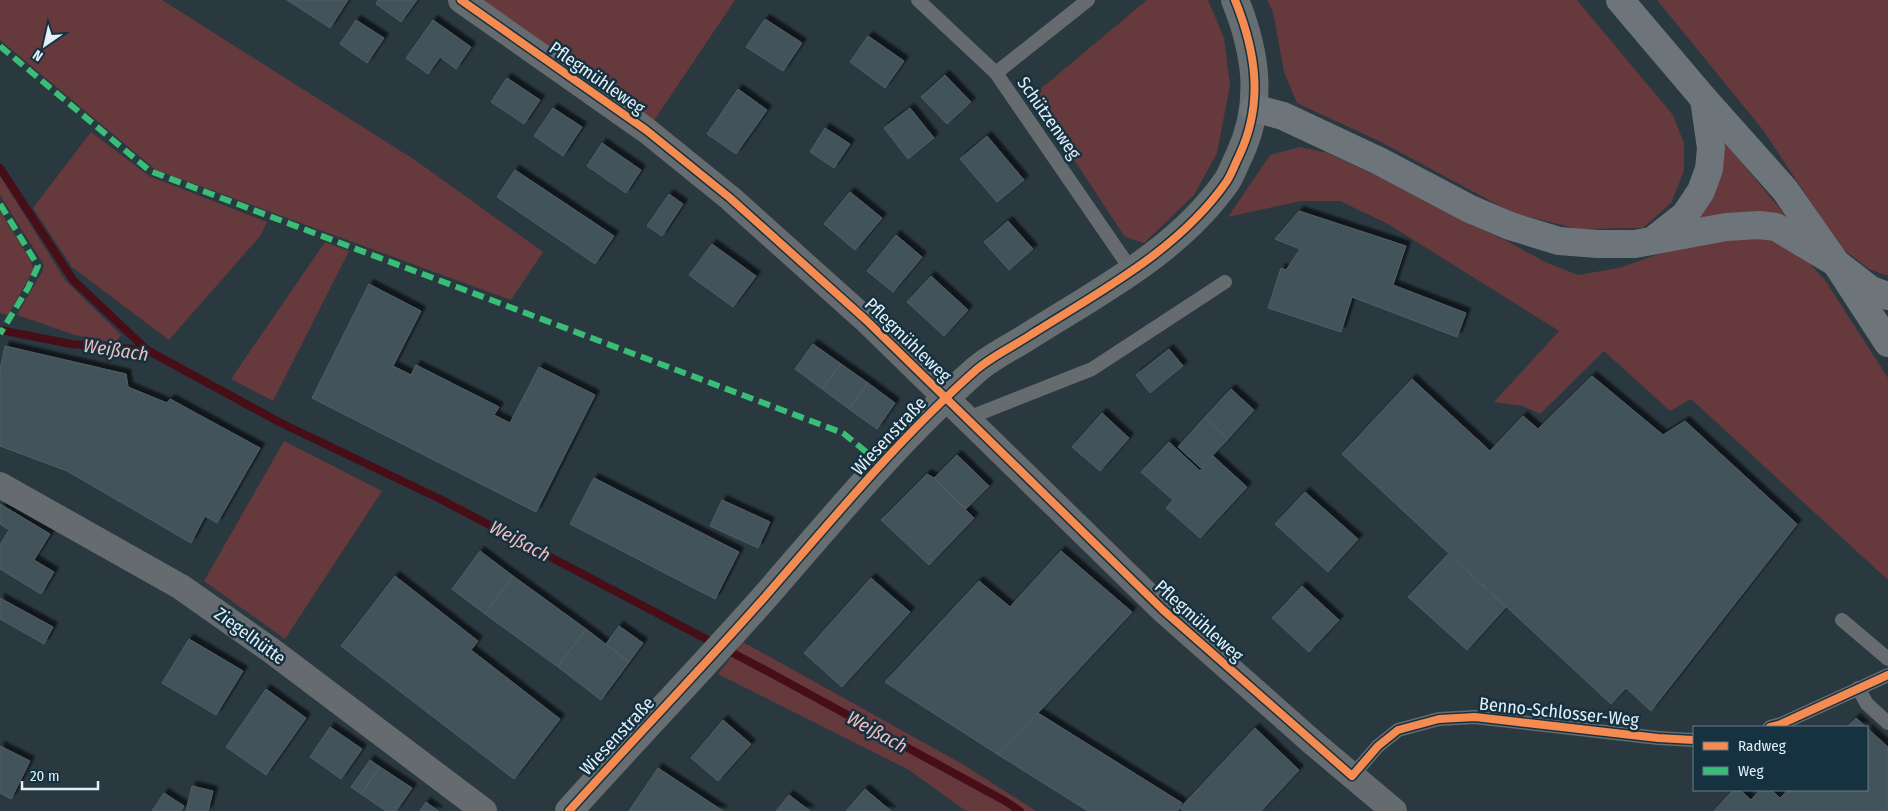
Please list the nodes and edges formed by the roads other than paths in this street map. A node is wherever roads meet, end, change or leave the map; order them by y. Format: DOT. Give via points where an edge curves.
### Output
graph roads {
  1 [pos="461,0"];
  2 [pos="918,0"];
  3 [pos="1088,0"];
  4 [pos="1235,0"];
  5 [pos="1620,0"];
  6 [pos="996,74"];
  7 [pos="1704,99"];
  8 [pos="1254,108"];
  9 [pos="1655,239"];
  10 [pos="1836,263"];
  11 [pos="1132,271"];
  12 [pos="1225,282"];
  13 [pos="1888,296"];
  14 [pos="1888,343"];
  15 [pos="946,398"];
  16 [pos="968,418"];
  17 [pos="0,485"];
  18 [pos="1842,620"];
  19 [pos="1888,659"];
  20 [pos="1888,675"];
  21 [pos="1858,688"];
  22 [pos="1888,723"];
  23 [pos="1773,726"];
  24 [pos="1693,740"];
  25 [pos="1352,776"];
  26 [pos="484,811"];
  27 [pos="569,811"];
  28 [pos="1394,811"];
  1 -- 15 [label="street, Pflegmühleweg" via="646,130 730,198 866,320"];
  2 -- 6 [label="lane, Schützenweg"];
  3 -- 6 [label="lane"];
  4 -- 8 [label="street, Wiesenstraße" via="1255,66"];
  5 -- 7 [label="main road"];
  6 -- 11 [label="lane, Schützenweg"];
  7 -- 9 [label="main road" via="1711,148 1709,168 1701,191 1685,215"];
  7 -- 10 [label="main road" via="1785,190"];
  8 -- 9 [label="main road" via="1291,120 1510,226 1559,241 1635,244"];
  8 -- 11 [label="street, Wiesenstraße" via="1245,144 1228,179 1168,245"];
  9 -- 10 [label="main road" via="1726,227 1776,227"];
  10 -- 13 [label="main road" via="1871,290"];
  10 -- 14 [label="main road"];
  11 -- 15 [label="street, Wiesenstraße" via="979,368"];
  12 -- 16 [label="lane" via="1092,369"];
  15 -- 16 [label="street, Pflegmühleweg"];
  15 -- 27 [label="street, Wiesenstraße" via="881,464"];
  16 -- 25 [label="street, Pflegmühleweg" via="1163,610"];
  17 -- 26 [label="street, Ziegelhütte" via="181,587 272,651"];
  18 -- 19 [label="lane"];
  20 -- 21 [label="lane"];
  21 -- 22 [label="lane" via="1868,704"];
  21 -- 23 [label="lane"];
  24 -- 25 [label="lane, Benno-Schlosser-Weg" via="1476,716 1439,719 1398,730 1378,746"];
  25 -- 28 [label="street, Pflegmühleweg"];
}
